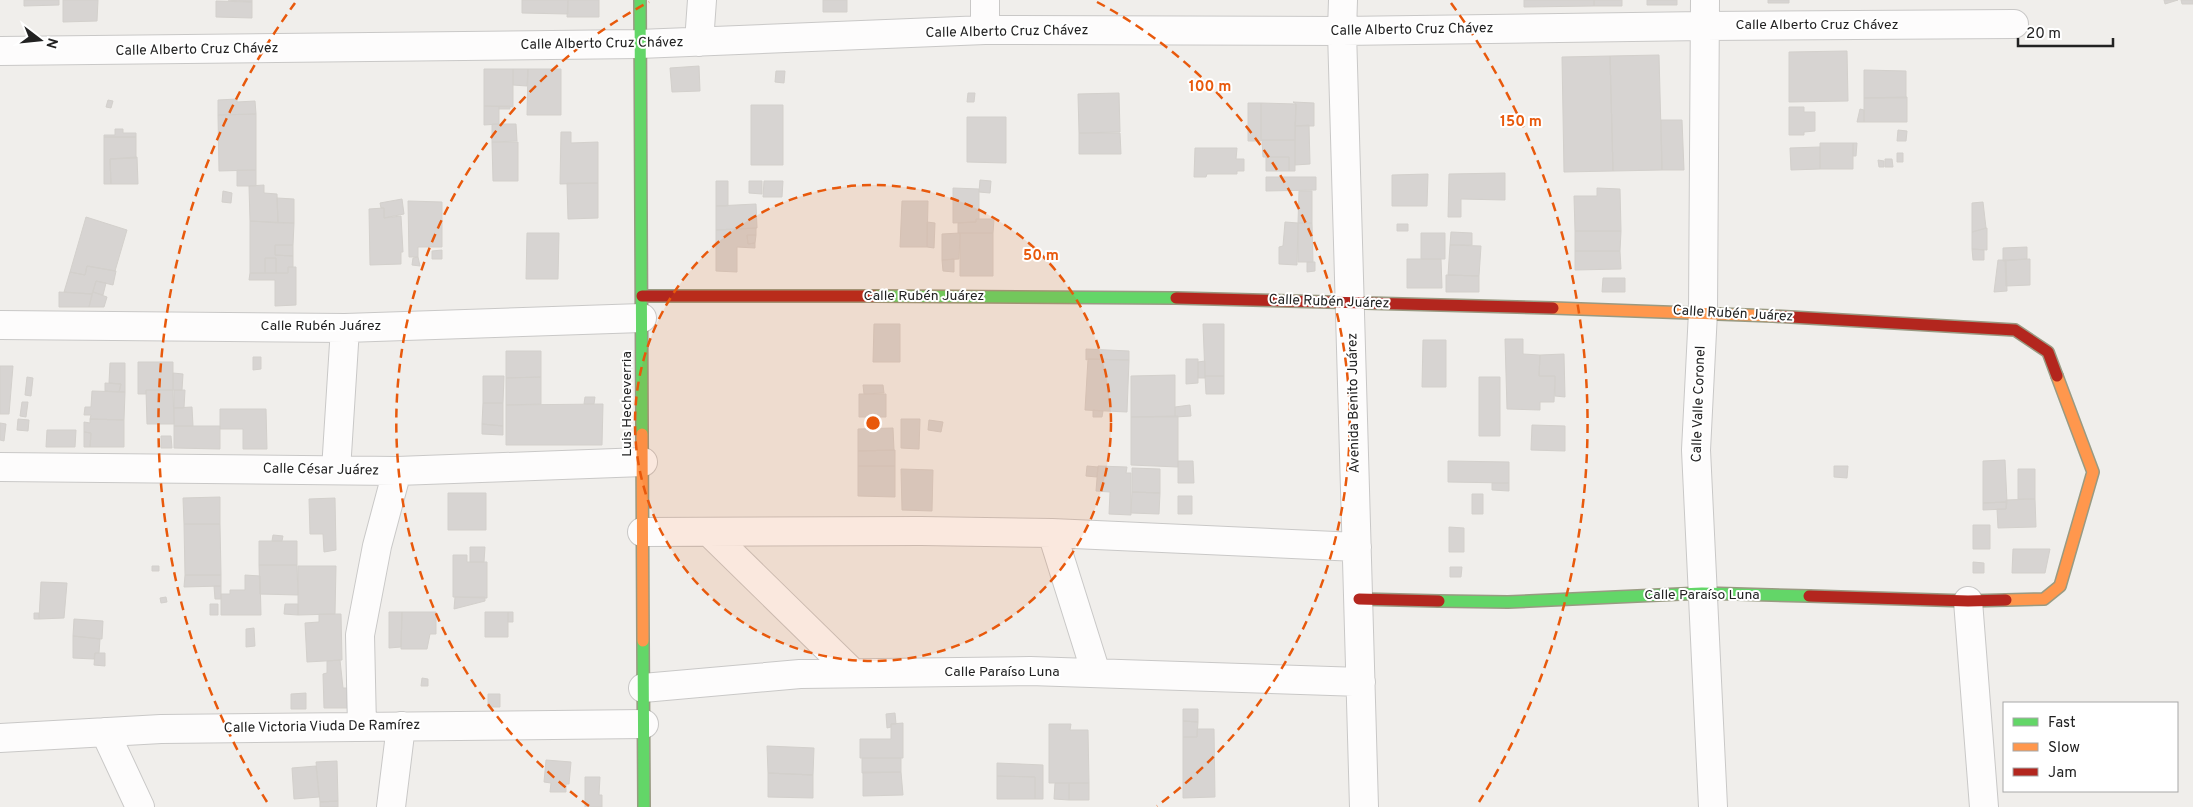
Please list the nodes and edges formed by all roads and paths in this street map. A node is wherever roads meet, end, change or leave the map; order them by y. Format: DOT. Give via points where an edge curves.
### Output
graph roads {
  1 [pos="640,0"];
  2 [pos="702,0"];
  3 [pos="985,0"];
  4 [pos="1343,0"];
  5 [pos="1705,13"];
  6 [pos="2014,24"];
  7 [pos="986,30"];
  8 [pos="1342,31"];
  9 [pos="699,42"];
  10 [pos="640,44"];
  11 [pos="0,51"];
  12 [pos="1351,302"];
  13 [pos="642,307"];
  14 [pos="1702,312"];
  15 [pos="0,325"];
  16 [pos="345,328"];
  17 [pos="643,462"];
  18 [pos="0,467"];
  19 [pos="336,470"];
  20 [pos="397,471"];
  21 [pos="642,532"];
  22 [pos="708,532"];
  23 [pos="1052,533"];
  24 [pos="1357,547"];
  25 [pos="1702,593"];
  26 [pos="2044,598"];
  27 [pos="1359,599"];
  28 [pos="1968,601"];
  29 [pos="853,673"];
  30 [pos="1096,673"];
  31 [pos="1361,682"];
  32 [pos="643,688"];
  33 [pos="644,724"];
  34 [pos="401,726"];
  35 [pos="362,727"];
  36 [pos="105,732"];
  37 [pos="0,738"];
  38 [pos="140,807"];
  39 [pos="391,807"];
  40 [pos="644,807"];
  41 [pos="1364,807"];
  42 [pos="1713,807"];
  43 [pos="1984,807"];
  1 -- 10 [label="street, Luis Hecheverria"];
  2 -- 9 [label="street"];
  3 -- 7 [label="street"];
  4 -- 8 [label="street, Avenida Benito Juárez"];
  5 -- 6 [label="street, Calle Alberto Cruz Chávez"];
  5 -- 8 [label="street, Calle Alberto Cruz Chávez"];
  5 -- 14 [label="street, Calle Valle Coronel"];
  7 -- 8 [label="street, Calle Alberto Cruz Chávez"];
  7 -- 9 [label="street, Calle Alberto Cruz Chávez"];
  8 -- 12 [label="street, Avenida Benito Juárez"];
  9 -- 10 [label="street, Calle Alberto Cruz Chávez"];
  10 -- 11 [label="street, Calle Alberto Cruz Chávez"];
  10 -- 13 [label="street, Luis Hecheverria"];
  12 -- 13 [label="street, Calle Rubén Juárez" via="1114,296"];
  12 -- 14 [label="street, Calle Rubén Juárez"];
  12 -- 24 [label="street, Avenida Benito Juárez"];
  13 -- 16 [label="street, Calle Rubén Juárez"];
  13 -- 17 [label="street, Luis Hecheverria"];
  14 -- 25 [label="street, Calle Valle Coronel" via="1696,450"];
  14 -- 26 [label="street, Calle Rubén Juárez" via="2015,330 2048,352 2093,472 2060,586"];
  15 -- 16 [label="street, Calle Rubén Juárez"];
  16 -- 19 [label="street"];
  17 -- 20 [label="street, Calle César Juárez"];
  17 -- 21 [label="street, Luis Hecheverria"];
  18 -- 19 [label="street, Calle César Juárez"];
  19 -- 20 [label="street, Calle César Juárez"];
  20 -- 35 [label="street" via="377,546 360,635"];
  21 -- 22 [label="street"];
  21 -- 32 [label="street, Luis Hecheverria"];
  22 -- 23 [label="street"];
  22 -- 29 [label="street"];
  23 -- 24 [label="street"];
  23 -- 30 [label="street"];
  24 -- 27 [label="street, Avenida Benito Juárez"];
  25 -- 27 [label="street, Calle Paraíso Luna" via="1508,602"];
  25 -- 28 [label="street, Calle Paraíso Luna"];
  25 -- 42 [label="street, Calle Valle Coronel"];
  26 -- 28 [label="street, Calle Paraíso Luna"];
  27 -- 31 [label="street, Avenida Benito Juárez"];
  28 -- 43 [label="street"];
  29 -- 30 [label="street, Calle Paraíso Luna"];
  29 -- 32 [label="street, Calle Paraíso Luna" via="800,674"];
  30 -- 31 [label="street, Calle Paraíso Luna"];
  31 -- 41 [label="street, Avenida Benito Juárez"];
  32 -- 33 [label="street, Luis Hecheverria"];
  33 -- 34 [label="street, Calle Victoria Viuda De Ramírez"];
  33 -- 40 [label="street, Luis Hecheverria"];
  34 -- 35 [label="street, Calle Victoria Viuda De Ramírez"];
  34 -- 39 [label="street"];
  35 -- 36 [label="street, Calle Victoria Viuda De Ramírez"];
  36 -- 37 [label="street, Calle Victoria Viuda De Ramírez"];
  36 -- 38 [label="street"];
}
